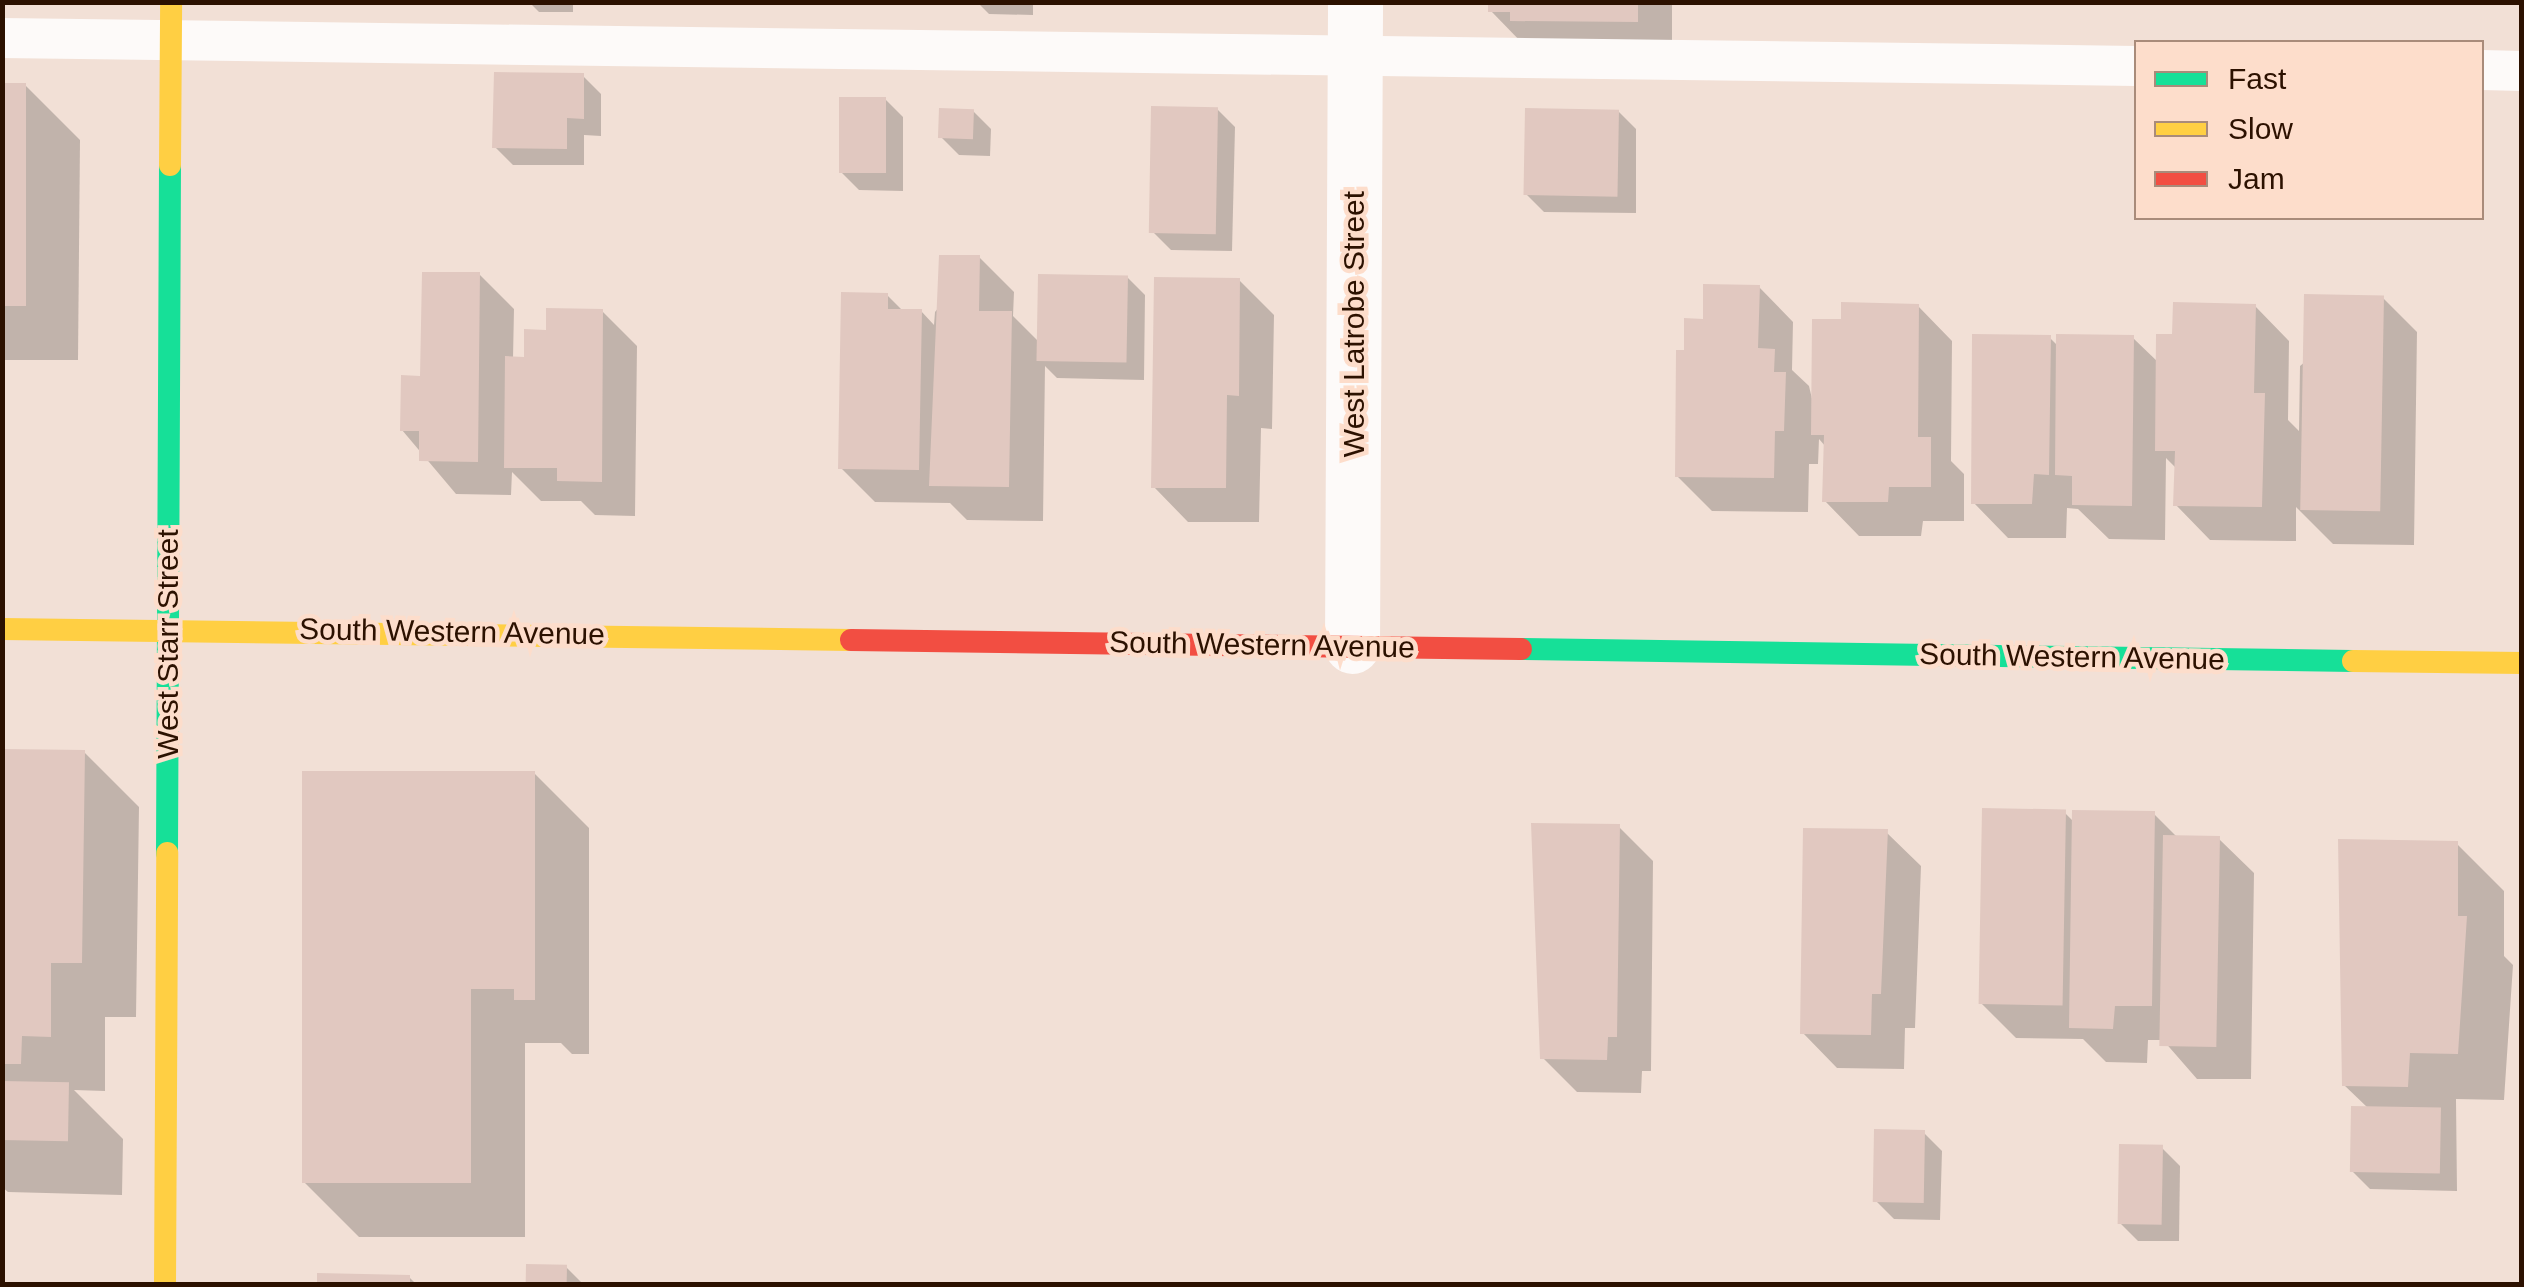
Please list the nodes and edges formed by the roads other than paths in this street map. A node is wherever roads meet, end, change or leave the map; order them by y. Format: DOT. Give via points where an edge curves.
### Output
graph roads {
  1 [pos="1355,2"];
  2 [pos="171,21"];
  3 [pos="2,38"];
  4 [pos="1355,56"];
  5 [pos="2134,66"];
  6 [pos="2484,70"];
  7 [pos="2522,71"];
  8 [pos="168,628"];
  9 [pos="2,629"];
  10 [pos="1352,646"];
  11 [pos="2522,663"];
  12 [pos="165,1284"];
  1 -- 4 [label="street, West Latrobe Street"];
  2 -- 3 [label="lane"];
  2 -- 4 [label="lane"];
  2 -- 8 [label="main road, West Starr Street"];
  4 -- 5 [label="lane"];
  4 -- 10 [label="street, West Latrobe Street"];
  6 -- 7 [label="lane"];
  8 -- 9 [label="main road, South Western Avenue"];
  8 -- 10 [label="main road, South Western Avenue"];
  8 -- 12 [label="main road, West Starr Street"];
  10 -- 11 [label="main road, South Western Avenue"];
}
